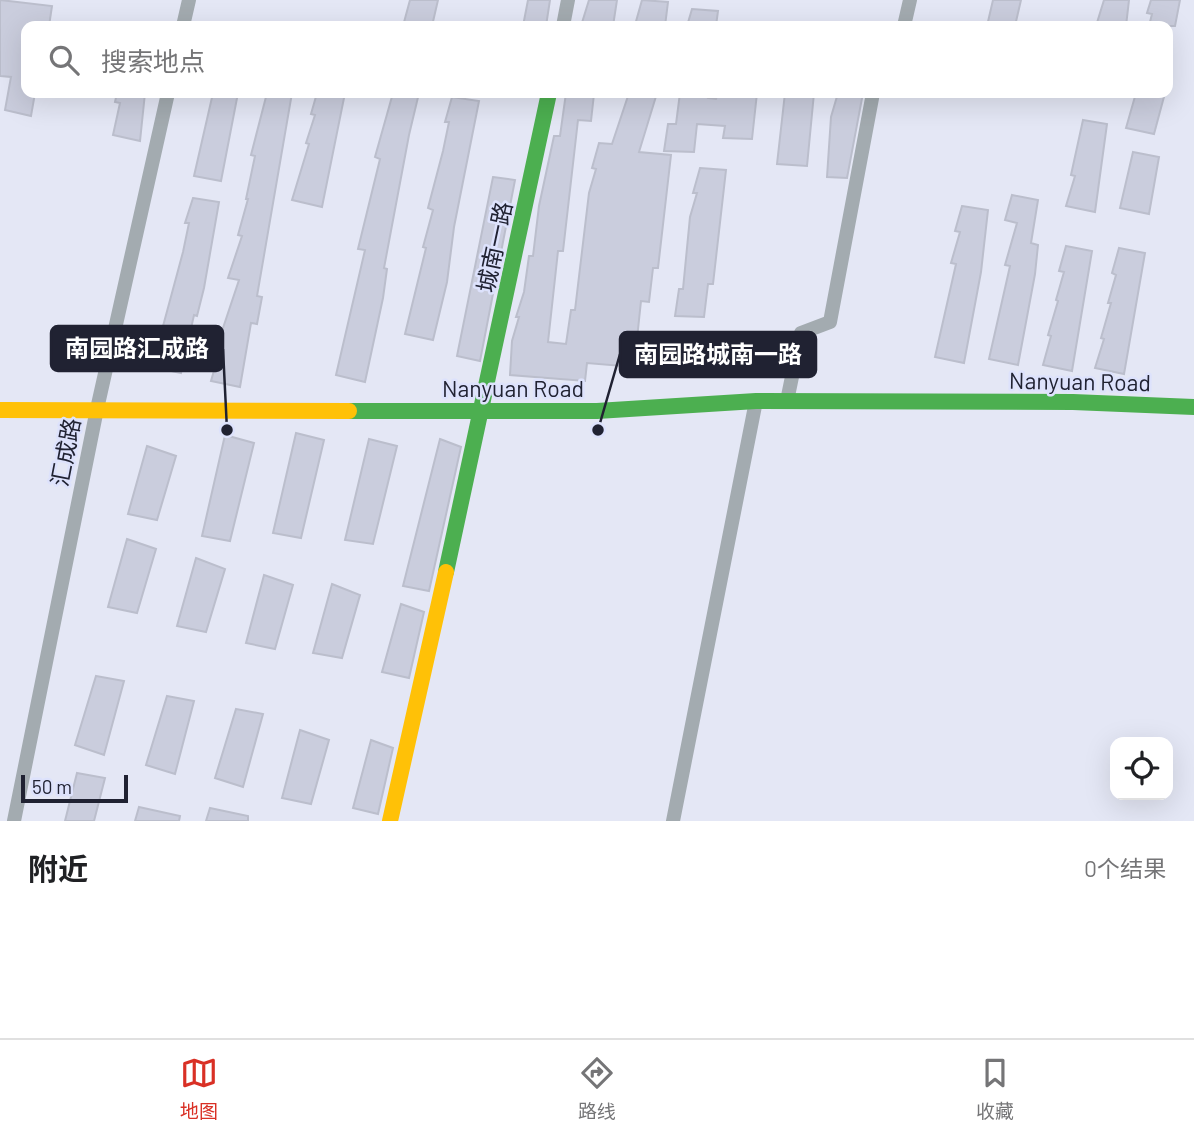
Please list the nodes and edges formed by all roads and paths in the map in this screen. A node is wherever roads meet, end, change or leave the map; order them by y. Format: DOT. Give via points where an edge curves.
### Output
graph roads {
  1 [pos="189,0"];
  2 [pos="568,0"];
  3 [pos="910,0"];
  4 [pos="184,21"];
  5 [pos="564,21"];
  6 [pos="905,21"];
  7 [pos="167,98"];
  8 [pos="548,98"];
  9 [pos="872,98"];
  10 [pos="756,401"];
  11 [pos="787,401"];
  12 [pos="1194,407"];
  13 [pos="97,409"];
  14 [pos="0,410"];
  15 [pos="483,410"];
  16 [pos="14,821"];
  17 [pos="390,821"];
  18 [pos="673,821"];
  1 -- 4 [label="street"];
  2 -- 5 [label="street"];
  3 -- 6 [label="street"];
  7 -- 13 [label="street, 汇成路"];
  8 -- 15 [label="street, 城南一路"];
  9 -- 11 [label="street" via="830,322 801,332"];
  10 -- 11 [label="street, Nanyuan Road"];
  10 -- 15 [label="street, Nanyuan Road" via="597,411"];
  10 -- 18 [label="street"];
  11 -- 12 [label="street, Nanyuan Road"];
  13 -- 14 [label="street, Nanyuan Road"];
  13 -- 15 [label="street, Nanyuan Road"];
  13 -- 16 [label="street, 汇成路"];
  15 -- 17 [label="street, 城南一路"];
}
